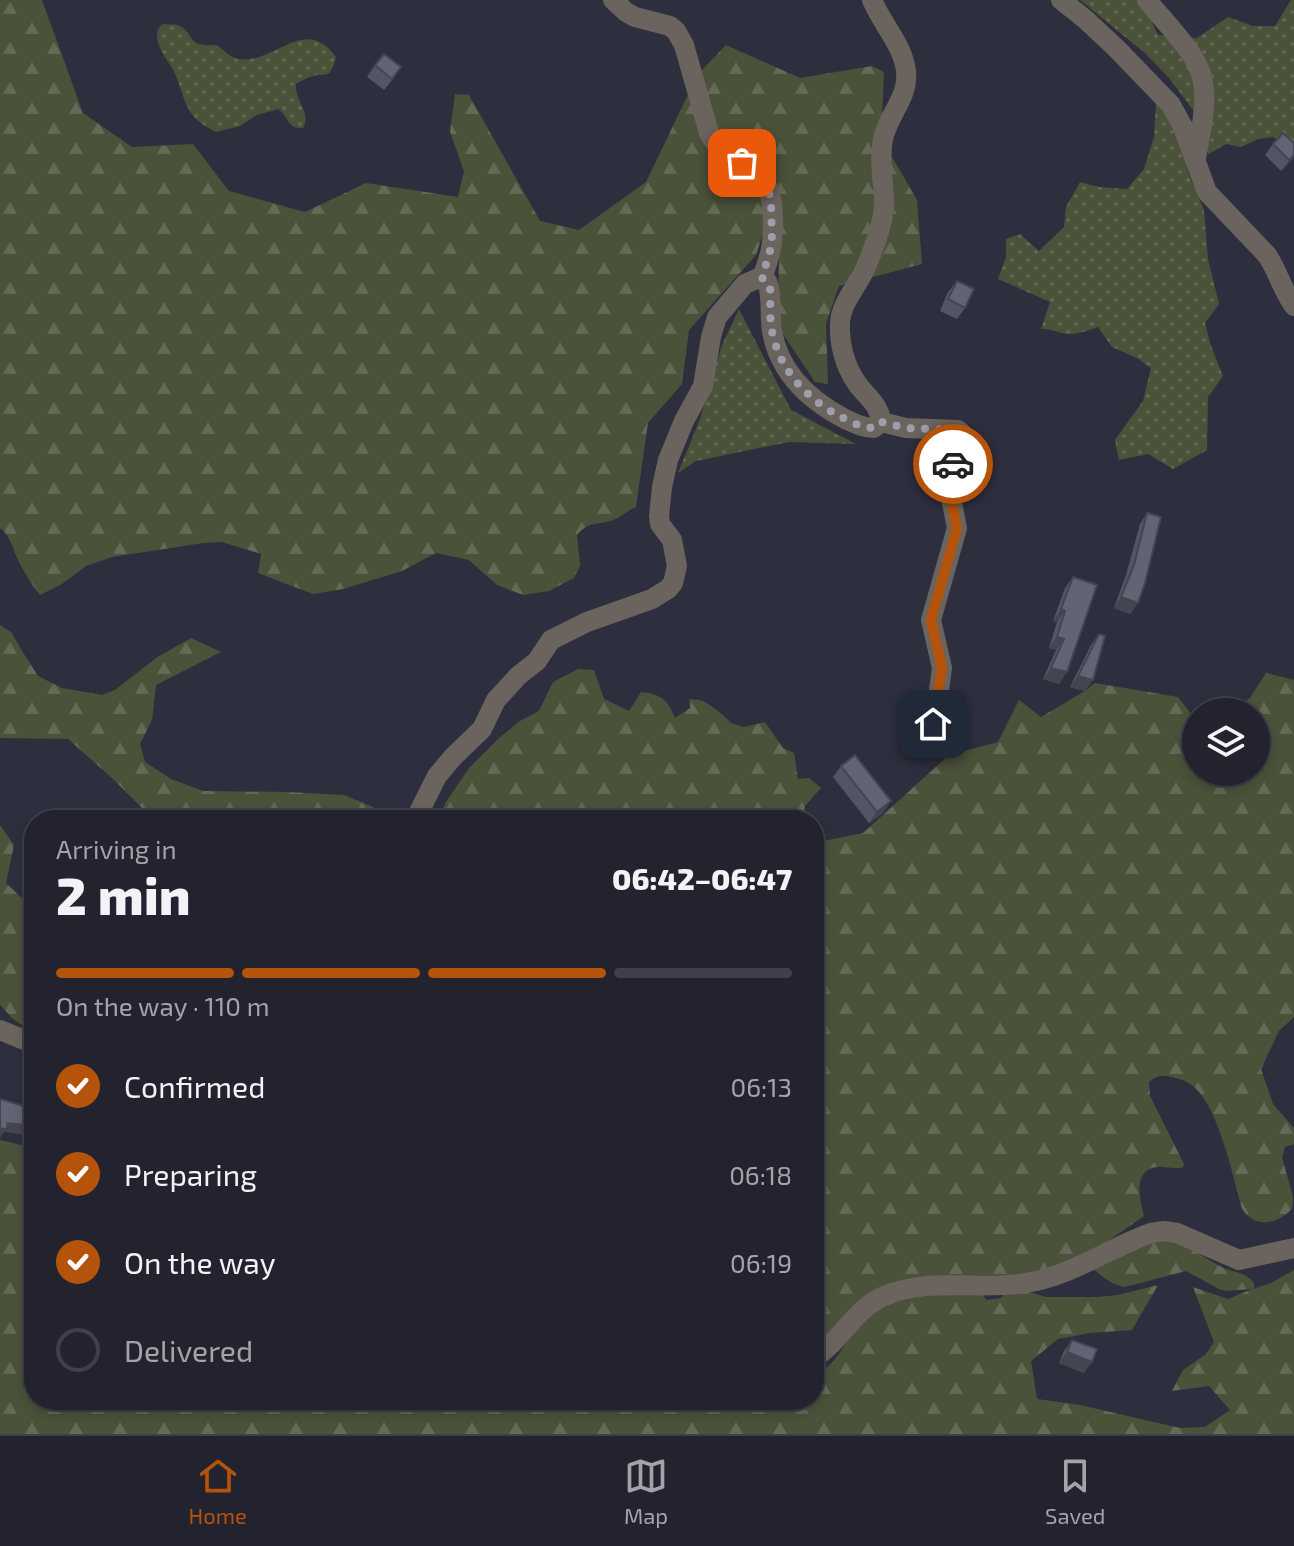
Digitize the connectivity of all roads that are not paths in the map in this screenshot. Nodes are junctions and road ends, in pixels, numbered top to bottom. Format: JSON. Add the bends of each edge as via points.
{"nodes":[{"id":1,"x":613,"y":0,"type":"edge"},
{"id":2,"x":872,"y":0,"type":"edge"},
{"id":3,"x":1061,"y":0,"type":"edge"},
{"id":4,"x":1147,"y":0,"type":"edge"},
{"id":5,"x":1196,"y":163,"type":"junction"},
{"id":6,"x":762,"y":278,"type":"junction"},
{"id":7,"x":1294,"y":306,"type":"edge"},
{"id":8,"x":881,"y":422,"type":"junction"},
{"id":9,"x":929,"y":744,"type":"dead end"},
{"id":10,"x":420,"y":810,"type":"edge"},
{"id":11,"x":0,"y":1030,"type":"edge"},
{"id":12,"x":24,"y":1040,"type":"edge"},
{"id":13,"x":1294,"y":1248,"type":"edge"},
{"id":14,"x":824,"y":1350,"type":"edge"}],
"edges":[{"from":1,"to":6,"type":"street","via":[[635,17],[676,31],[715,144],[765,181],[772,244]]},
{"from":2,"to":8,"type":"street","via":[[902,54],[906,83],[883,138],[881,225],[840,323],[848,369],[877,407]]},
{"from":3,"to":5,"type":"street","via":[[1171,105]]},
{"from":4,"to":5,"type":"street","via":[[1200,71],[1204,97]]},
{"from":5,"to":7,"type":"street","via":[[1207,192],[1267,255]]},
{"from":6,"to":8,"type":"street","via":[[770,287],[774,340],[799,386],[851,422],[872,429]]},
{"from":6,"to":10,"type":"street","via":[[745,284],[717,317],[703,386],[668,460],[659,516],[672,540],[677,566],[673,583],[652,599],[551,640],[496,700],[482,729],[437,776]]},
{"from":8,"to":9,"type":"street","via":[[958,430],[969,440],[946,473],[957,528],[931,620],[942,668]]},
{"from":11,"to":12,"type":"street"},
{"from":13,"to":14,"type":"street","via":[[1239,1260],[1177,1233],[1151,1233],[1042,1280],[938,1285],[890,1294],[863,1310]]}]}
